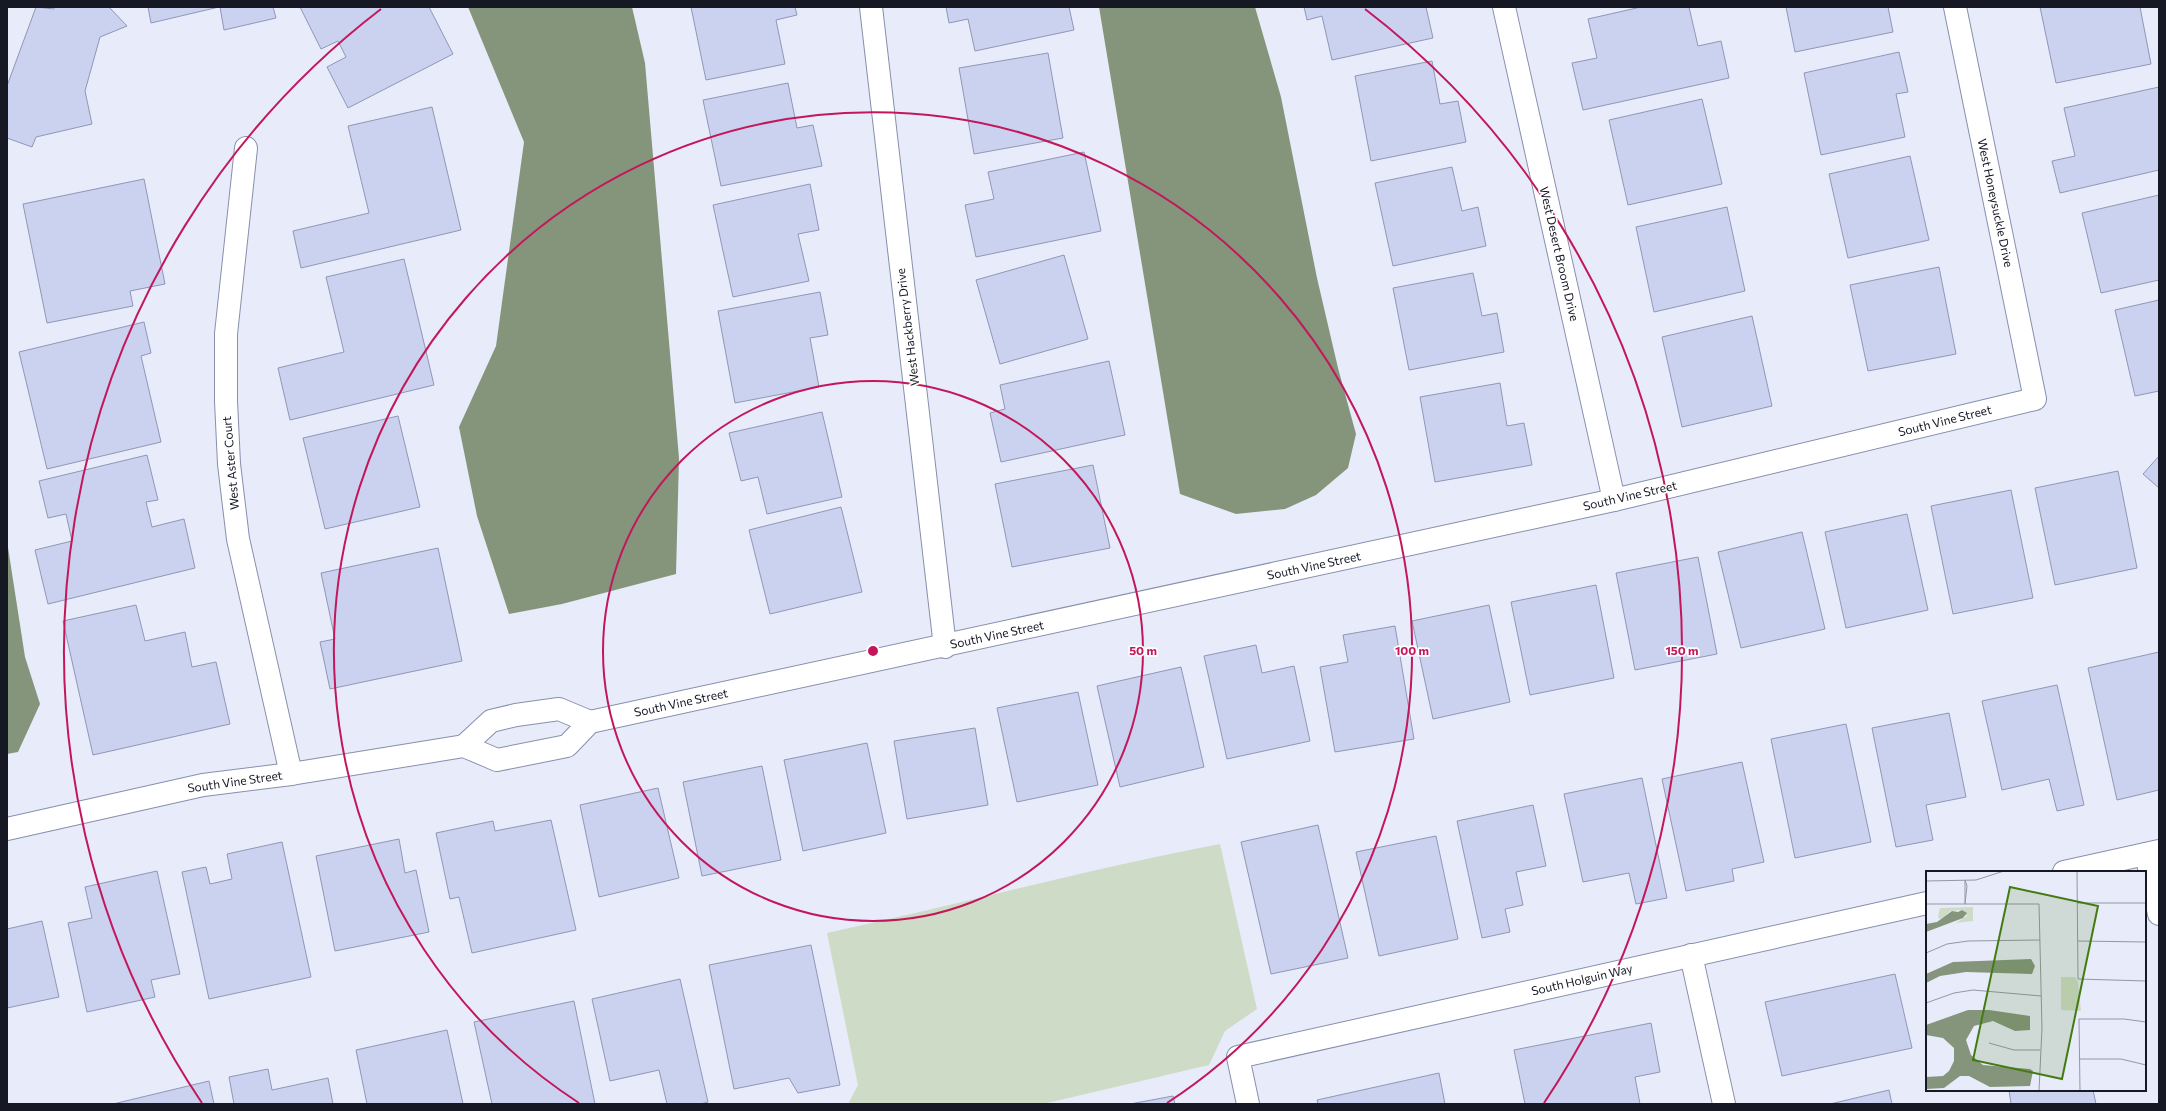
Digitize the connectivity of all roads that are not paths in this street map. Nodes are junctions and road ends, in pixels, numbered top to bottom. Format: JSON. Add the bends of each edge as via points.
{"nodes":[{"id":1,"x":871,"y":7,"type":"edge"},
{"id":2,"x":1504,"y":7,"type":"edge"},
{"id":3,"x":1955,"y":7,"type":"edge"},
{"id":4,"x":246,"y":148,"type":"dead end"},
{"id":5,"x":2035,"y":399,"type":"joint"},
{"id":6,"x":1614,"y":500,"type":"junction"},
{"id":7,"x":945,"y":647,"type":"junction"},
{"id":8,"x":590,"y":722,"type":"junction"},
{"id":9,"x":464,"y":746,"type":"junction"},
{"id":10,"x":291,"y":774,"type":"junction"},
{"id":11,"x":7,"y":829,"type":"edge"},
{"id":12,"x":2152,"y":853,"type":"edge"},
{"id":13,"x":2069,"y":871,"type":"edge"},
{"id":14,"x":1926,"y":903,"type":"edge"},
{"id":15,"x":2159,"y":914,"type":"edge"},
{"id":16,"x":1691,"y":956,"type":"junction"},
{"id":17,"x":1248,"y":1104,"type":"edge"},
{"id":18,"x":1724,"y":1104,"type":"edge"}],
"edges":[{"from":1,"to":7,"type":"street","name":"West Hackberry Drive"},
{"from":2,"to":6,"type":"street","name":"West Desert Broom Drive"},
{"from":3,"to":5,"type":"street","name":"West Honeysuckle Drive"},
{"from":4,"to":10,"type":"street","name":"West Aster Court","via":[[226,334],[228,464],[238,539]]},
{"from":5,"to":6,"type":"street","name":"South Vine Street"},
{"from":6,"to":7,"type":"street","name":"South Vine Street"},
{"from":7,"to":8,"type":"street","name":"South Vine Street"},
{"from":8,"to":9,"type":"street","via":[[559,709],[516,715],[491,720]]},
{"from":8,"to":9,"type":"street","via":[[567,746],[511,758],[497,760]]},
{"from":9,"to":10,"type":"street","name":"South Vine Street"},
{"from":10,"to":11,"type":"street","name":"South Vine Street","via":[[203,785]]},
{"from":12,"to":13,"type":"street"},
{"from":12,"to":15,"type":"street"},
{"from":14,"to":16,"type":"street","name":"South Holguin Way"},
{"from":16,"to":17,"type":"street","name":"South Holguin Way","via":[[1238,1057]]},
{"from":16,"to":18,"type":"street"}]}
